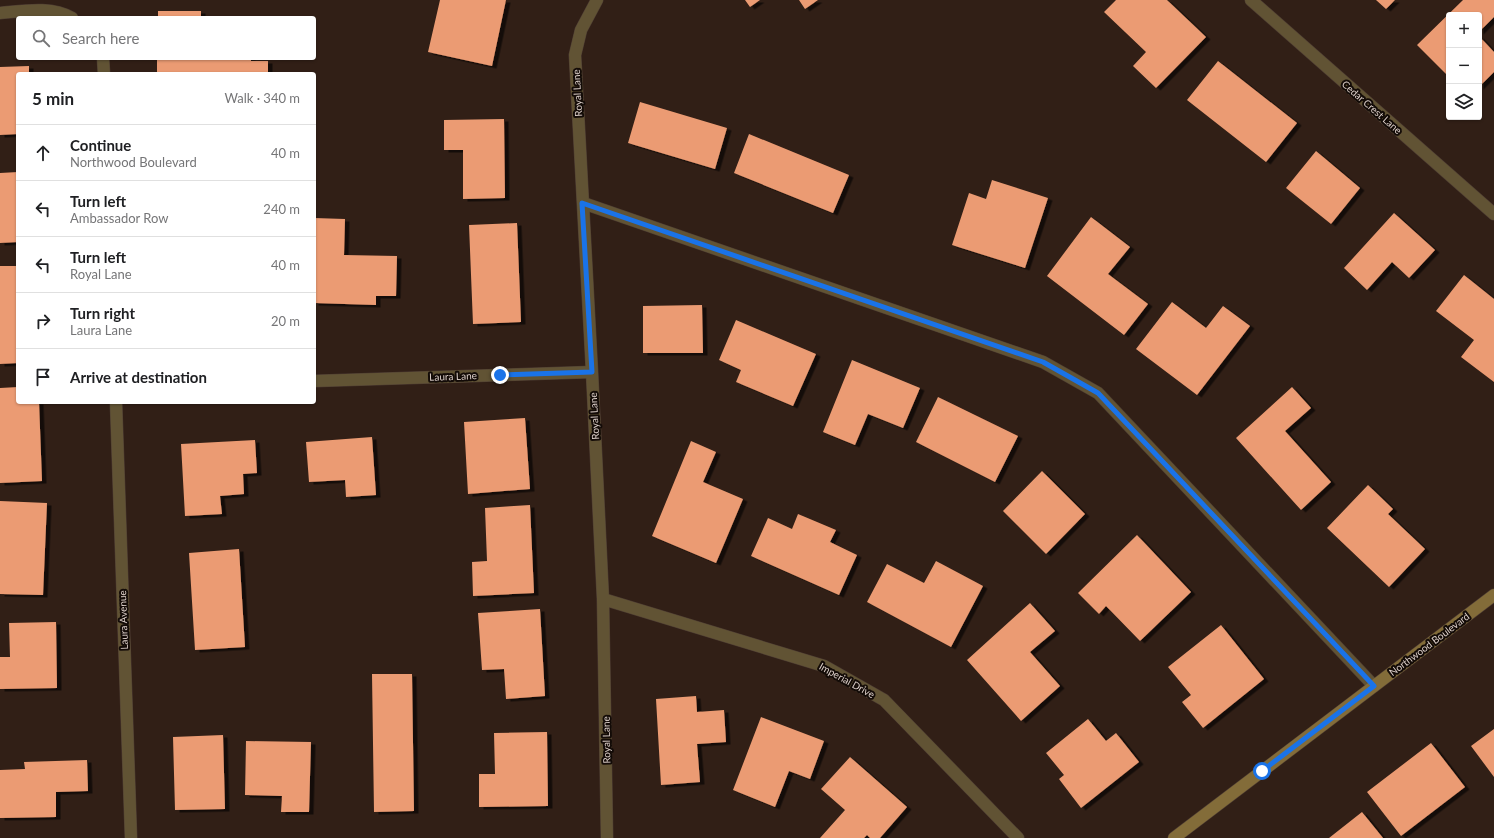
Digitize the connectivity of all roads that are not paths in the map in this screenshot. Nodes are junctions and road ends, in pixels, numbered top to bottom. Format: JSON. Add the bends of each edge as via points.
{"nodes":[{"id":1,"x":597,"y":0,"type":"edge"},
{"id":2,"x":1251,"y":0,"type":"edge"},
{"id":3,"x":0,"y":13,"type":"edge"},
{"id":4,"x":69,"y":16,"type":"edge"},
{"id":5,"x":103,"y":60,"type":"edge"},
{"id":6,"x":104,"y":72,"type":"edge"},
{"id":7,"x":582,"y":203,"type":"junction"},
{"id":8,"x":1494,"y":214,"type":"edge"},
{"id":9,"x":592,"y":372,"type":"junction"},
{"id":10,"x":316,"y":381,"type":"edge"},
{"id":11,"x":116,"y":404,"type":"edge"},
{"id":12,"x":1494,"y":595,"type":"edge"},
{"id":13,"x":603,"y":599,"type":"junction"},
{"id":14,"x":1374,"y":686,"type":"junction"},
{"id":15,"x":131,"y":838,"type":"edge"},
{"id":16,"x":607,"y":838,"type":"edge"},
{"id":17,"x":1018,"y":838,"type":"edge"},
{"id":18,"x":1174,"y":838,"type":"edge"}],
"edges":[{"from":1,"to":7,"type":"street","name":"Royal Lane","via":[[581,30],[574,55]]},
{"from":2,"to":8,"type":"street","name":"Cedar Crest Lane"},
{"from":3,"to":4,"type":"street","via":[[38,10],[64,13]]},
{"from":5,"to":6,"type":"street"},
{"from":7,"to":9,"type":"street","name":"Royal Lane"},
{"from":7,"to":14,"type":"street","via":[[1043,362],[1098,393]]},
{"from":9,"to":10,"type":"street","name":"Laura Lane"},
{"from":9,"to":13,"type":"street","name":"Royal Lane"},
{"from":11,"to":15,"type":"street","name":"Laura Avenue"},
{"from":12,"to":14,"type":"street","name":"Northwood Boulevard"},
{"from":13,"to":16,"type":"street","name":"Royal Lane"},
{"from":13,"to":17,"type":"street","name":"Imperial Drive","via":[[824,666],[884,700]]},
{"from":14,"to":18,"type":"street","name":"Northwood Boulevard"}]}
